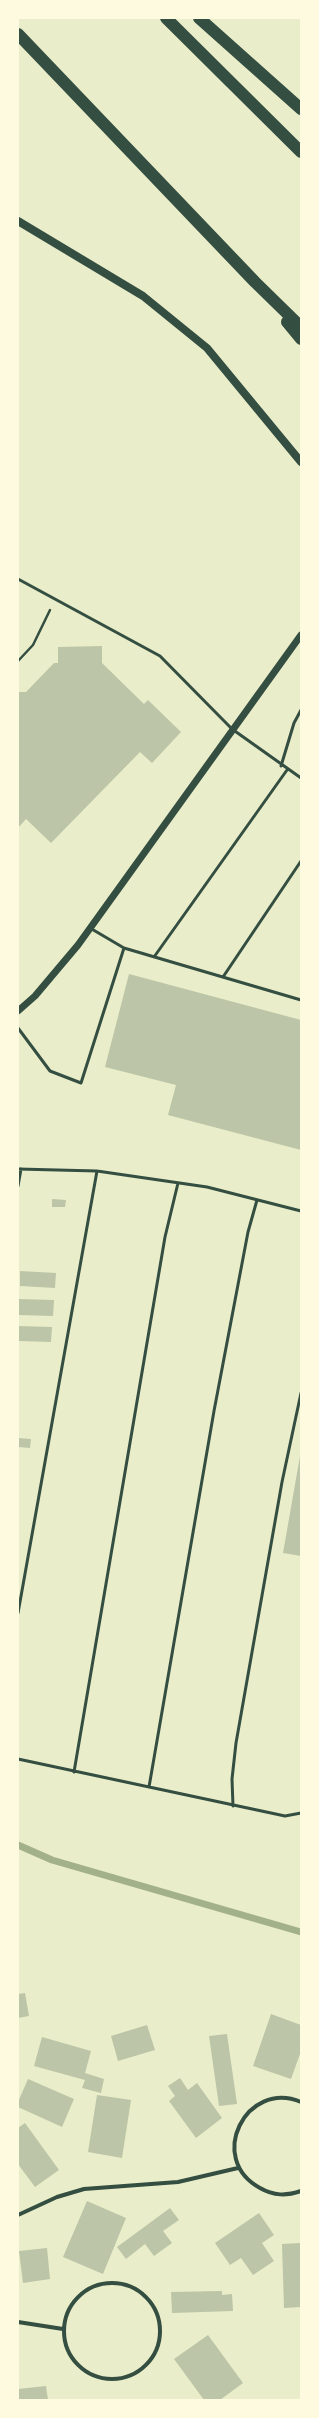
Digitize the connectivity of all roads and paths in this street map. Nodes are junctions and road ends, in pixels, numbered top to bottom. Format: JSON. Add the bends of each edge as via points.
{"nodes":[{"id":1,"x":166,"y":18,"type":"edge"},
{"id":2,"x":199,"y":18,"type":"edge"},
{"id":3,"x":18,"y":34,"type":"edge"},
{"id":4,"x":301,"y":109,"type":"edge"},
{"id":5,"x":301,"y":152,"type":"edge"},
{"id":6,"x":18,"y":222,"type":"edge"},
{"id":7,"x":255,"y":282,"type":"junction"},
{"id":8,"x":301,"y":327,"type":"edge"},
{"id":9,"x":301,"y":339,"type":"edge"},
{"id":10,"x":301,"y":462,"type":"edge"},
{"id":11,"x":18,"y":579,"type":"edge"},
{"id":12,"x":55,"y":598,"type":"junction"},
{"id":13,"x":301,"y":635,"type":"edge"},
{"id":14,"x":18,"y":661,"type":"edge"},
{"id":15,"x":301,"y":710,"type":"edge"},
{"id":16,"x":232,"y":729,"type":"junction"},
{"id":17,"x":281,"y":766,"type":"junction"},
{"id":18,"x":287,"y":770,"type":"junction"},
{"id":19,"x":301,"y":778,"type":"edge"},
{"id":20,"x":301,"y":861,"type":"edge"},
{"id":21,"x":90,"y":928,"type":"junction"},
{"id":22,"x":124,"y":948,"type":"junction"},
{"id":23,"x":154,"y":957,"type":"junction"},
{"id":24,"x":223,"y":977,"type":"junction"},
{"id":25,"x":301,"y":1000,"type":"edge"},
{"id":26,"x":18,"y":1011,"type":"edge"},
{"id":27,"x":18,"y":1028,"type":"edge"},
{"id":28,"x":20,"y":1169,"type":"edge"},
{"id":29,"x":97,"y":1171,"type":"junction"},
{"id":30,"x":178,"y":1183,"type":"junction"},
{"id":31,"x":18,"y":1186,"type":"edge"},
{"id":32,"x":256,"y":1200,"type":"junction"},
{"id":33,"x":301,"y":1211,"type":"edge"},
{"id":34,"x":301,"y":1394,"type":"edge"},
{"id":35,"x":296,"y":1421,"type":"junction"},
{"id":36,"x":301,"y":1422,"type":"edge"},
{"id":37,"x":18,"y":1613,"type":"edge"},
{"id":38,"x":18,"y":1759,"type":"edge"},
{"id":39,"x":74,"y":1772,"type":"junction"},
{"id":40,"x":149,"y":1787,"type":"junction"},
{"id":41,"x":233,"y":1806,"type":"junction"},
{"id":42,"x":301,"y":1813,"type":"edge"},
{"id":43,"x":301,"y":2102,"type":"edge"},
{"id":44,"x":238,"y":2168,"type":"junction"},
{"id":45,"x":301,"y":2191,"type":"edge"},
{"id":46,"x":18,"y":2215,"type":"edge"},
{"id":47,"x":18,"y":2322,"type":"edge"},
{"id":48,"x":63,"y":2329,"type":"junction"}],
"edges":[{"from":1,"to":5,"type":"highway"},
{"from":2,"to":4,"type":"highway"},
{"from":3,"to":7,"type":"highway"},
{"from":6,"to":10,"type":"main road","via":[[143,296],[207,348]]},
{"from":7,"to":8,"type":"highway"},
{"from":7,"to":9,"type":"highway"},
{"from":11,"to":12,"type":"lane"},
{"from":12,"to":14,"type":"path","via":[[33,645]]},
{"from":12,"to":16,"type":"lane","via":[[160,656]]},
{"from":13,"to":16,"type":"street"},
{"from":15,"to":17,"type":"lane","via":[[294,723]]},
{"from":16,"to":17,"type":"lane"},
{"from":16,"to":21,"type":"street"},
{"from":17,"to":18,"type":"lane"},
{"from":18,"to":19,"type":"lane"},
{"from":18,"to":23,"type":"lane"},
{"from":20,"to":24,"type":"lane"},
{"from":21,"to":22,"type":"lane"},
{"from":21,"to":26,"type":"street","via":[[35,996]]},
{"from":22,"to":23,"type":"lane"},
{"from":22,"to":27,"type":"lane","via":[[81,1083],[50,1071]]},
{"from":23,"to":24,"type":"lane"},
{"from":24,"to":25,"type":"lane"},
{"from":28,"to":29,"type":"lane"},
{"from":28,"to":31,"type":"lane"},
{"from":29,"to":30,"type":"lane"},
{"from":29,"to":37,"type":"lane"},
{"from":30,"to":32,"type":"lane","via":[[207,1187]]},
{"from":30,"to":39,"type":"lane","via":[[165,1237]]},
{"from":32,"to":33,"type":"lane"},
{"from":32,"to":40,"type":"lane","via":[[214,1411]]},
{"from":34,"to":35,"type":"lane"},
{"from":35,"to":36,"type":"lane"},
{"from":35,"to":41,"type":"lane","via":[[282,1482],[236,1743],[232,1780]]},
{"from":38,"to":39,"type":"lane"},
{"from":39,"to":40,"type":"lane"},
{"from":40,"to":41,"type":"lane"},
{"from":41,"to":42,"type":"lane","via":[[285,1816]]},
{"from":43,"to":44,"type":"street","via":[[279,2098],[259,2103],[246,2114],[236,2131],[234,2152]]},
{"from":44,"to":45,"type":"street","via":[[249,2182],[272,2194],[289,2195]]},
{"from":44,"to":46,"type":"street","via":[[178,2182],[84,2189],[57,2197]]},
{"from":47,"to":48,"type":"street"},
{"from":48,"to":48,"type":"street","via":[[70,2355],[79,2367],[101,2378],[118,2379],[134,2374],[147,2364],[154,2354],[160,2336],[159,2320],[153,2305],[140,2291],[122,2283],[108,2282],[89,2288],[75,2299],[67,2311]]}]}
